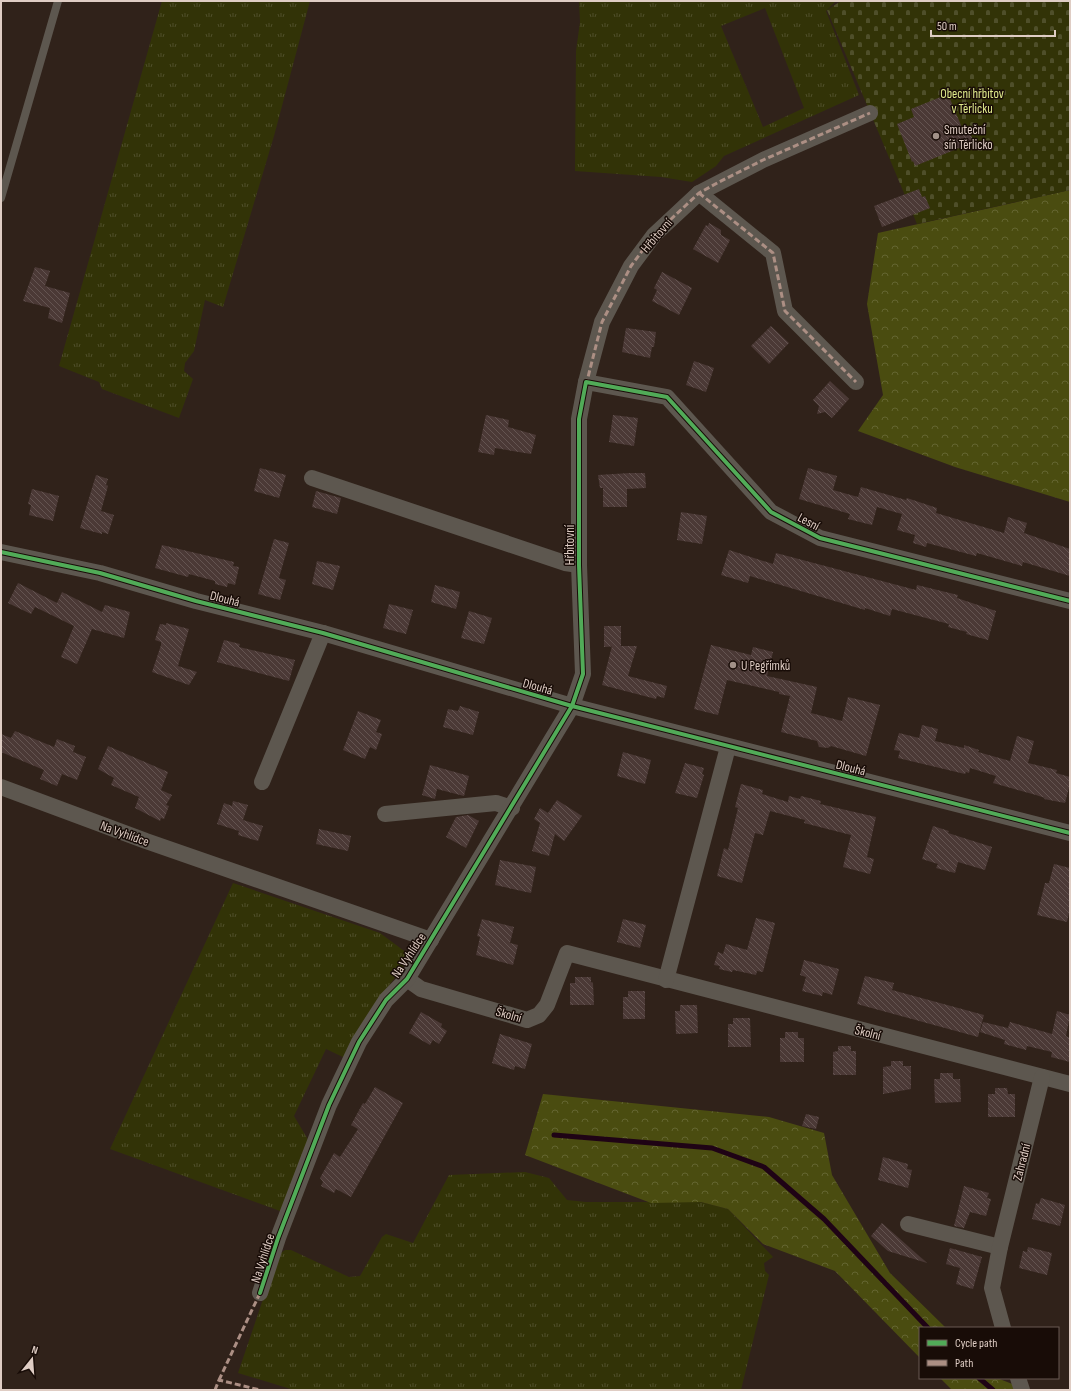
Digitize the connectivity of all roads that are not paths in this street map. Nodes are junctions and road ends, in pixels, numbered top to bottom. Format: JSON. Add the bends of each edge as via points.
{"nodes":[{"id":1,"x":58,"y":1,"type":"edge"},
{"id":2,"x":870,"y":113,"type":"dead end"},
{"id":3,"x":699,"y":193,"type":"junction"},
{"id":4,"x":1,"y":198,"type":"edge"},
{"id":5,"x":586,"y":382,"type":"junction"},
{"id":6,"x":856,"y":382,"type":"dead end"},
{"id":7,"x":312,"y":478,"type":"dead end"},
{"id":8,"x":1,"y":552,"type":"edge"},
{"id":9,"x":579,"y":565,"type":"junction"},
{"id":10,"x":1070,"y":601,"type":"edge"},
{"id":11,"x":323,"y":633,"type":"junction"},
{"id":12,"x":572,"y":706,"type":"junction"},
{"id":13,"x":728,"y":746,"type":"junction"},
{"id":14,"x":262,"y":782,"type":"dead end"},
{"id":15,"x":1,"y":787,"type":"edge"},
{"id":16,"x":512,"y":808,"type":"junction"},
{"id":17,"x":385,"y":814,"type":"dead end"},
{"id":18,"x":1070,"y":833,"type":"edge"},
{"id":19,"x":431,"y":940,"type":"junction"},
{"id":20,"x":408,"y":979,"type":"junction"},
{"id":21,"x":666,"y":980,"type":"junction"},
{"id":22,"x":1042,"y":1077,"type":"junction"},
{"id":23,"x":1070,"y":1084,"type":"edge"},
{"id":24,"x":908,"y":1224,"type":"dead end"},
{"id":25,"x":1000,"y":1247,"type":"junction"},
{"id":26,"x":260,"y":1293,"type":"dead end"},
{"id":27,"x":1003,"y":1327,"type":"edge"},
{"id":28,"x":1018,"y":1379,"type":"edge"},
{"id":29,"x":1022,"y":1390,"type":"edge"}],
"edges":[{"from":1,"to":4,"type":"lane"},
{"from":2,"to":3,"type":"street","name":"Hřbitovní","via":[[763,160]]},
{"from":3,"to":5,"type":"street","name":"Hřbitovní","via":[[654,235],[631,266],[602,322]]},
{"from":3,"to":6,"type":"street","via":[[773,253],[785,311]]},
{"from":5,"to":9,"type":"street","name":"Hřbitovní","via":[[580,419]]},
{"from":5,"to":10,"type":"street","name":"Lesní","via":[[667,397],[771,512],[820,538],[1049,598]]},
{"from":7,"to":9,"type":"street","name":"Hřbitovní","via":[[565,563]]},
{"from":8,"to":11,"type":"street","name":"Dlouhá","via":[[100,573],[196,601]]},
{"from":9,"to":12,"type":"street","name":"Hřbitovní","via":[[583,674]]},
{"from":11,"to":12,"type":"street","name":"Dlouhá"},
{"from":11,"to":14,"type":"street"},
{"from":12,"to":13,"type":"street","name":"Dlouhá"},
{"from":12,"to":16,"type":"street","name":"Na Vyhlídce"},
{"from":13,"to":18,"type":"street","name":"Dlouhá"},
{"from":13,"to":21,"type":"street"},
{"from":15,"to":19,"type":"street","name":"Na Vyhlídce","via":[[146,841]]},
{"from":16,"to":17,"type":"street","via":[[496,804]]},
{"from":16,"to":19,"type":"street","name":"Na Vyhlídce"},
{"from":19,"to":20,"type":"street","name":"Na Vyhlídce"},
{"from":20,"to":21,"type":"street","name":"Školní","via":[[421,989],[527,1020],[539,1015],[547,1005],[567,953]]},
{"from":20,"to":26,"type":"street","name":"Na Vyhlídce","via":[[386,1000],[359,1042],[327,1112],[278,1238]]},
{"from":21,"to":22,"type":"street","name":"Školní"},
{"from":22,"to":23,"type":"street","name":"Školní"},
{"from":22,"to":25,"type":"street","name":"Zahradní"},
{"from":24,"to":25,"type":"street"},
{"from":25,"to":27,"type":"street","name":"Zahradní","via":[[992,1288]]},
{"from":28,"to":29,"type":"street"}]}
